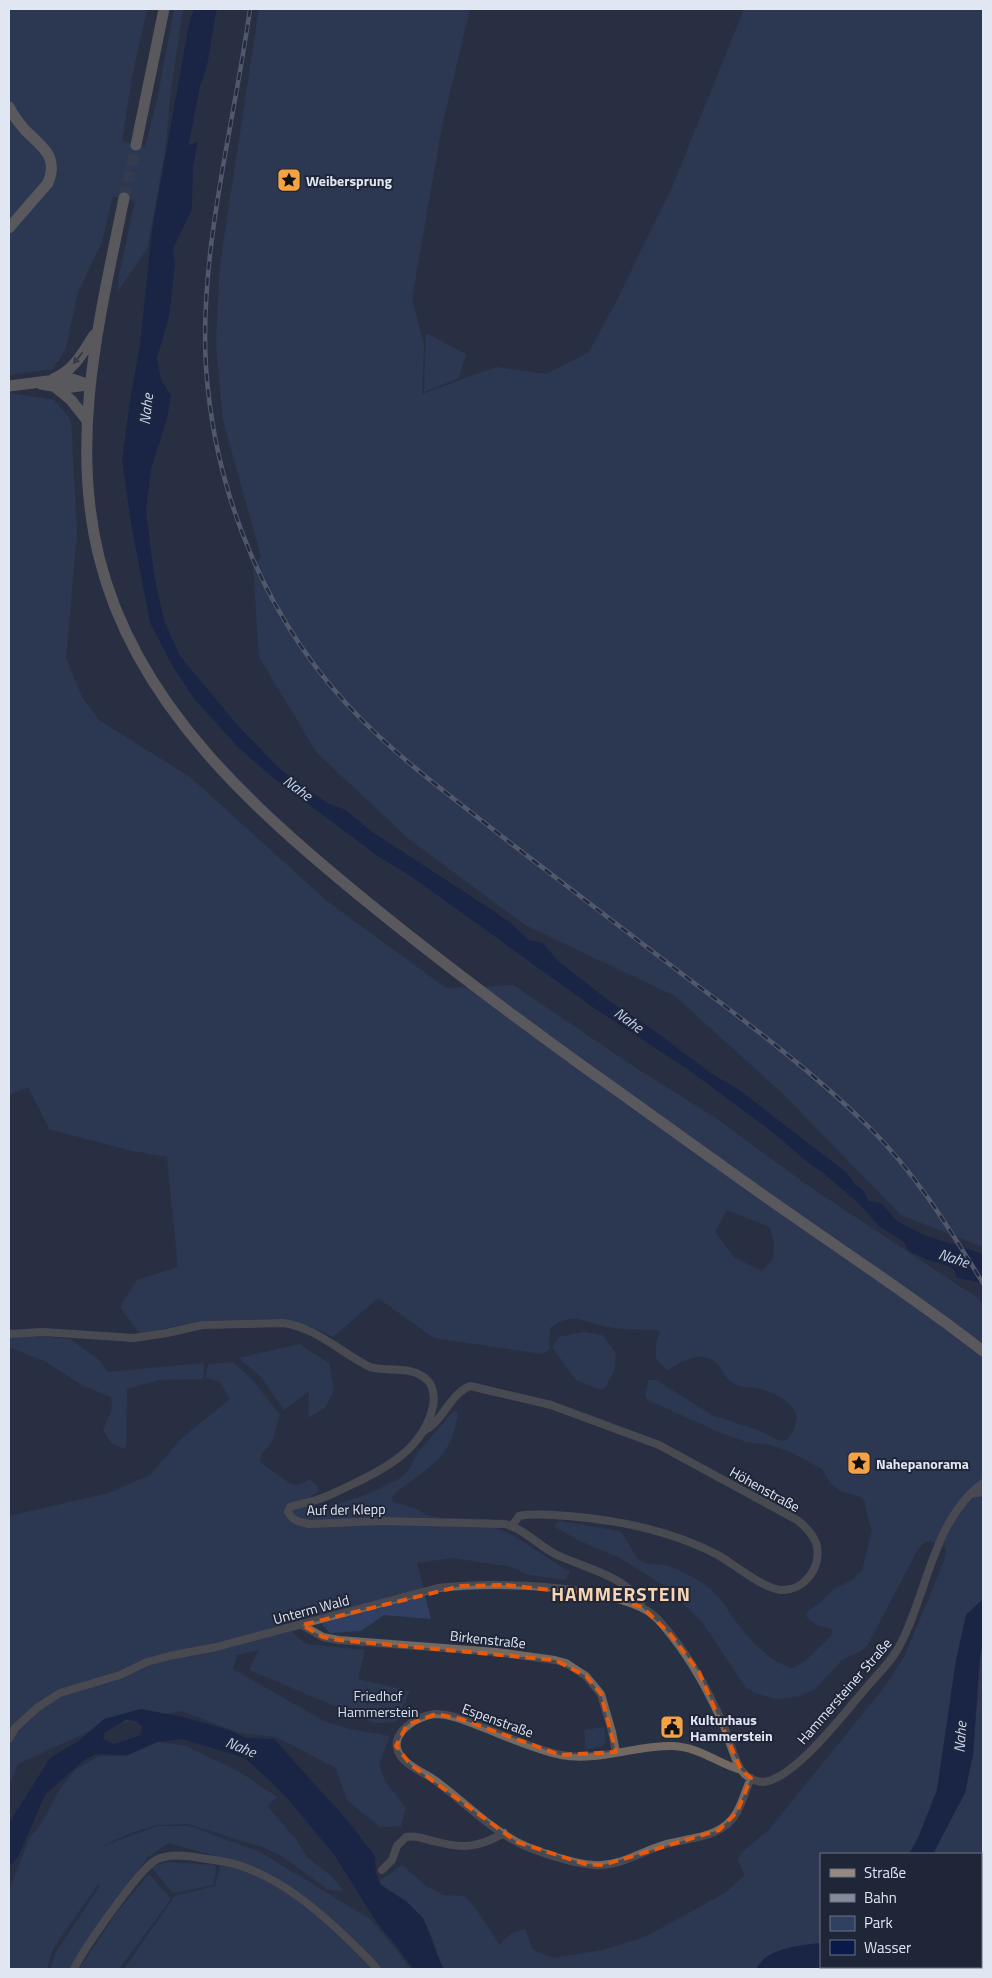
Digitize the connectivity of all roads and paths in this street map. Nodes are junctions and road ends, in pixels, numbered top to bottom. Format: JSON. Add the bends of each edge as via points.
{"nodes":[{"id":1,"x":164,"y":9,"type":"edge"},
{"id":2,"x":9,"y":107,"type":"edge"},
{"id":3,"x":136,"y":146,"type":"tunnel mouth"},
{"id":4,"x":124,"y":198,"type":"tunnel mouth"},
{"id":5,"x":9,"y":228,"type":"edge"},
{"id":6,"x":98,"y":330,"type":"junction"},
{"id":7,"x":53,"y":383,"type":"junction"},
{"id":8,"x":89,"y":385,"type":"junction"},
{"id":9,"x":9,"y":386,"type":"edge"},
{"id":10,"x":86,"y":419,"type":"junction"},
{"id":11,"x":9,"y":1334,"type":"edge"},
{"id":12,"x":983,"y":1351,"type":"edge"},
{"id":13,"x":470,"y":1386,"type":"joint"},
{"id":14,"x":424,"y":1431,"type":"junction"},
{"id":15,"x":983,"y":1483,"type":"edge"},
{"id":16,"x":983,"y":1492,"type":"edge"},
{"id":17,"x":970,"y":1494,"type":"junction"},
{"id":18,"x":512,"y":1526,"type":"junction"},
{"id":19,"x":642,"y":1607,"type":"junction"},
{"id":20,"x":302,"y":1625,"type":"junction"},
{"id":21,"x":9,"y":1739,"type":"edge"},
{"id":22,"x":616,"y":1752,"type":"junction"},
{"id":23,"x":741,"y":1770,"type":"junction"},
{"id":24,"x":751,"y":1778,"type":"junction"},
{"id":25,"x":504,"y":1833,"type":"junction"},
{"id":26,"x":382,"y":1870,"type":"dead end"},
{"id":27,"x":74,"y":1969,"type":"edge"},
{"id":28,"x":377,"y":1969,"type":"edge"}],
"edges":[{"from":1,"to":3,"type":"main road"},
{"from":2,"to":5,"type":"main road","via":[[23,128],[45,149],[52,164],[48,183]]},
{"from":4,"to":6,"type":"main road"},
{"from":6,"to":7,"type":"main road","one_way":true,"via":[[76,362]]},
{"from":6,"to":8,"type":"main road"},
{"from":7,"to":8,"type":"main road"},
{"from":7,"to":9,"type":"main road"},
{"from":7,"to":10,"type":"main road"},
{"from":8,"to":10,"type":"main road"},
{"from":10,"to":12,"type":"main road","via":[[88,504],[112,602],[130,644],[158,690],[212,760],[270,818],[408,935],[513,1015]]},
{"from":11,"to":14,"type":"street","name":"Auf der Klepp","via":[[36,1332],[134,1338],[213,1324],[291,1324],[312,1332],[370,1367],[421,1375],[430,1384],[434,1401]]},
{"from":13,"to":14,"type":"street","name":"Auf der Klepp","via":[[459,1393],[433,1426]]},
{"from":13,"to":18,"type":"street","name":"Höhenstraße","via":[[551,1405],[679,1455],[804,1526],[816,1543],[817,1561],[804,1583],[780,1590],[701,1547],[648,1529],[582,1518],[528,1514],[518,1516]]},
{"from":14,"to":18,"type":"street","name":"Auf der Klepp","via":[[415,1444],[391,1464],[327,1496],[290,1507],[289,1516],[309,1524],[400,1521],[498,1522]]},
{"from":15,"to":17,"type":"street","name":"Hammersteiner Straße"},
{"from":16,"to":17,"type":"street"},
{"from":17,"to":24,"type":"street","name":"Hammersteiner Straße","via":[[950,1522],[904,1638],[892,1657],[814,1749],[771,1779],[764,1782]]},
{"from":18,"to":19,"type":"street","via":[[555,1554],[613,1579],[637,1598]]},
{"from":19,"to":20,"type":"street","name":"Unterm Wald","via":[[570,1590],[506,1585],[461,1586],[438,1588]]},
{"from":19,"to":23,"type":"street","via":[[661,1623],[699,1672]]},
{"from":20,"to":21,"type":"street","name":"Unterm Wald","via":[[147,1662],[120,1675],[60,1693],[38,1707],[15,1728]]},
{"from":20,"to":22,"type":"street","name":"Birkenstraße","via":[[323,1637],[339,1640],[496,1652],[566,1663],[586,1676],[601,1694]]},
{"from":22,"to":23,"type":"street","name":"Espenstraße","via":[[681,1747],[702,1752]]},
{"from":22,"to":25,"type":"street","name":"Espenstraße","via":[[560,1755],[446,1715],[428,1715],[407,1725],[396,1746],[403,1759]]},
{"from":23,"to":24,"type":"street","name":"Espenstraße"},
{"from":24,"to":25,"type":"street","via":[[737,1812],[719,1830],[664,1844],[612,1864],[585,1864],[531,1848]]},
{"from":25,"to":26,"type":"street","via":[[472,1847],[406,1837]]},
{"from":27,"to":28,"type":"street","via":[[111,1912],[146,1869],[155,1860],[175,1855],[238,1865],[268,1878],[326,1918]]}]}
